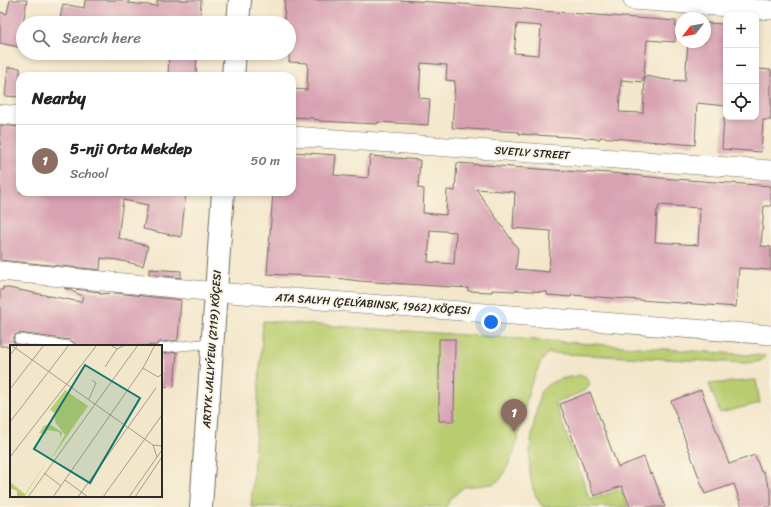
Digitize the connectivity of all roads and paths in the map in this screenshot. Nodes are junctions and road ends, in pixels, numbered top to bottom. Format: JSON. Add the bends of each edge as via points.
{"nodes":[{"id":1,"x":240,"y":0,"type":"edge"},
{"id":2,"x":633,"y":0,"type":"edge"},
{"id":3,"x":771,"y":10,"type":"edge"},
{"id":4,"x":239,"y":16,"type":"edge"},
{"id":5,"x":234,"y":60,"type":"edge"},
{"id":6,"x":233,"y":72,"type":"edge"},
{"id":7,"x":0,"y":114,"type":"edge"},
{"id":8,"x":16,"y":116,"type":"edge"},
{"id":9,"x":296,"y":136,"type":"edge"},
{"id":10,"x":771,"y":170,"type":"edge"},
{"id":11,"x":223,"y":196,"type":"edge"},
{"id":12,"x":0,"y":271,"type":"edge"},
{"id":13,"x":216,"y":292,"type":"junction"},
{"id":14,"x":771,"y":335,"type":"edge"},
{"id":15,"x":19,"y":339,"type":"dead end"},
{"id":16,"x":212,"y":343,"type":"junction"},
{"id":17,"x":62,"y":345,"type":"edge"},
{"id":18,"x":162,"y":348,"type":"edge"},
{"id":19,"x":201,"y":507,"type":"edge"}],
"edges":[{"from":1,"to":4,"type":"street"},
{"from":2,"to":3,"type":"street"},
{"from":5,"to":6,"type":"street"},
{"from":7,"to":8,"type":"street"},
{"from":9,"to":10,"type":"street","name":"SVETLY STREET"},
{"from":11,"to":13,"type":"street","name":"ARTYK JALLYÝEW (2119) KÖÇESI"},
{"from":12,"to":13,"type":"street","name":"ATA SALYH (ÇELÝABINSK, 1962) KÖÇESI"},
{"from":13,"to":14,"type":"street","name":"ATA SALYH (ÇELÝABINSK, 1962) KÖÇESI"},
{"from":13,"to":16,"type":"street","name":"ARTYK JALLYÝEW (2119) KÖÇESI"},
{"from":15,"to":17,"type":"lane"},
{"from":16,"to":18,"type":"lane"},
{"from":16,"to":19,"type":"street","name":"ARTYK JALLYÝEW (2119) KÖÇESI"}]}
